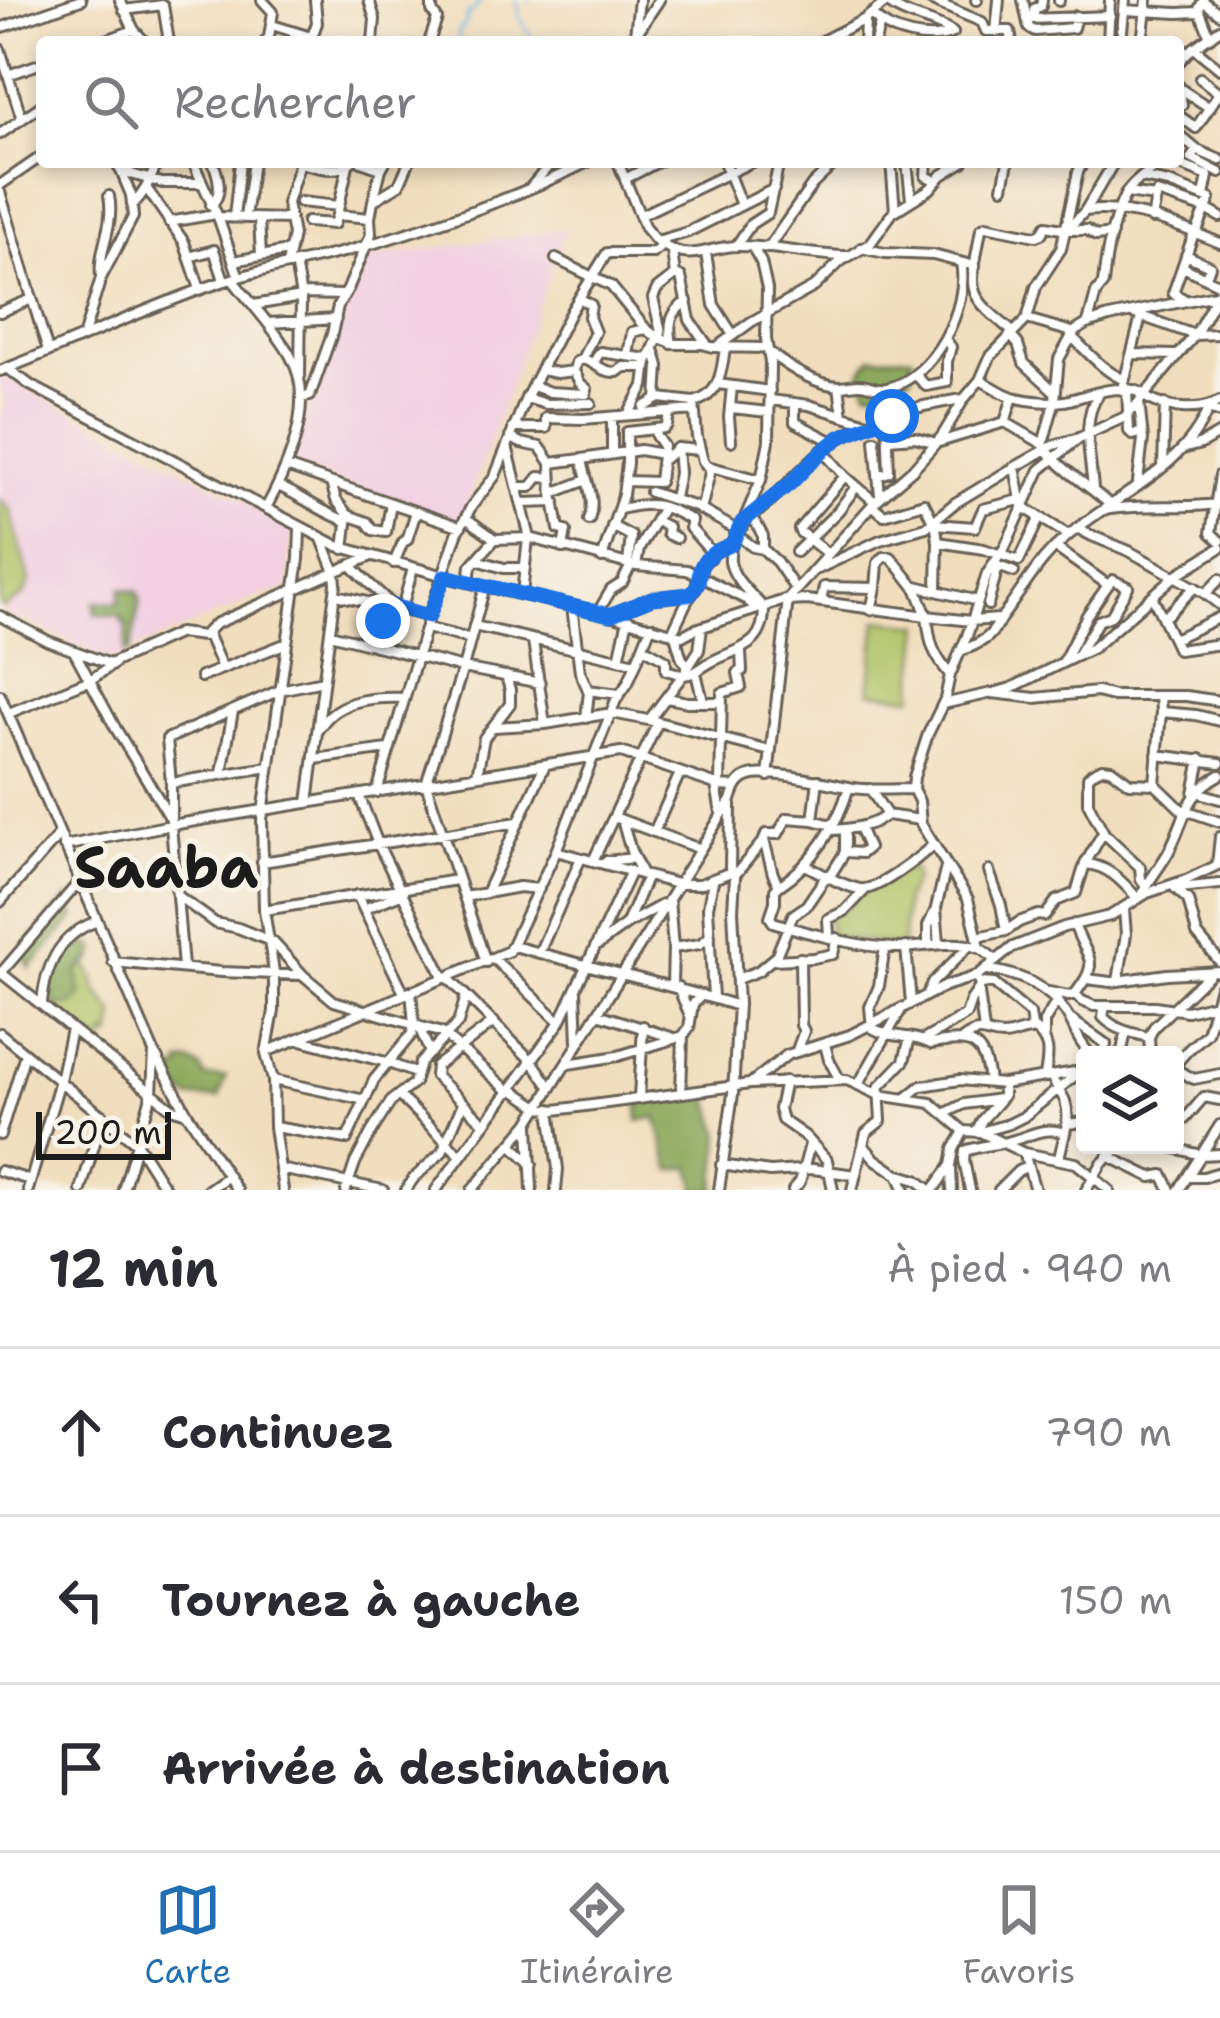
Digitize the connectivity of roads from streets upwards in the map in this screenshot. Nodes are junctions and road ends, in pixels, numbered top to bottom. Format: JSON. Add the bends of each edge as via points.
{"nodes":[{"id":1,"x":262,"y":0,"type":"edge"},
{"id":2,"x":315,"y":0,"type":"edge"},
{"id":3,"x":369,"y":0,"type":"edge"},
{"id":4,"x":432,"y":0,"type":"edge"},
{"id":5,"x":639,"y":0,"type":"edge"},
{"id":6,"x":659,"y":0,"type":"edge"},
{"id":7,"x":930,"y":0,"type":"edge"},
{"id":8,"x":999,"y":0,"type":"edge"},
{"id":9,"x":1023,"y":0,"type":"edge"},
{"id":10,"x":1042,"y":0,"type":"edge"},
{"id":11,"x":1147,"y":0,"type":"edge"},
{"id":12,"x":76,"y":1,"type":"edge"},
{"id":13,"x":888,"y":1,"type":"edge"},
{"id":14,"x":160,"y":2,"type":"edge"},
{"id":15,"x":122,"y":5,"type":"edge"},
{"id":16,"x":1124,"y":6,"type":"edge"},
{"id":17,"x":1110,"y":7,"type":"edge"},
{"id":18,"x":1146,"y":11,"type":"junction"},
{"id":19,"x":1198,"y":12,"type":"junction"},
{"id":20,"x":1220,"y":14,"type":"edge"},
{"id":21,"x":868,"y":16,"type":"junction"},
{"id":22,"x":1031,"y":19,"type":"junction"},
{"id":23,"x":880,"y":23,"type":"junction"},
{"id":24,"x":272,"y":25,"type":"junction"},
{"id":25,"x":0,"y":28,"type":"edge"},
{"id":26,"x":1220,"y":29,"type":"edge"},
{"id":27,"x":134,"y":30,"type":"junction"},
{"id":28,"x":996,"y":32,"type":"junction"},
{"id":29,"x":117,"y":36,"type":"edge"},
{"id":30,"x":140,"y":36,"type":"edge"},
{"id":31,"x":168,"y":36,"type":"edge"},
{"id":32,"x":267,"y":36,"type":"edge"},
{"id":33,"x":312,"y":36,"type":"edge"},
{"id":34,"x":374,"y":36,"type":"edge"},
{"id":35,"x":431,"y":36,"type":"edge"},
{"id":36,"x":633,"y":36,"type":"edge"},
{"id":37,"x":635,"y":36,"type":"edge"},
{"id":38,"x":831,"y":36,"type":"edge"},
{"id":39,"x":865,"y":36,"type":"edge"},
{"id":40,"x":877,"y":36,"type":"edge"},
{"id":41,"x":918,"y":36,"type":"edge"},
{"id":42,"x":949,"y":36,"type":"edge"},
{"id":43,"x":1011,"y":36,"type":"edge"},
{"id":44,"x":1122,"y":36,"type":"edge"},
{"id":45,"x":1143,"y":36,"type":"edge"},
{"id":46,"x":1210,"y":37,"type":"junction"},
{"id":47,"x":1194,"y":48,"type":"junction"},
{"id":48,"x":0,"y":49,"type":"edge"},
{"id":49,"x":1184,"y":57,"type":"edge"},
{"id":50,"x":36,"y":65,"type":"edge"},
{"id":51,"x":1220,"y":69,"type":"edge"},
{"id":52,"x":8,"y":75,"type":"junction"},
{"id":53,"x":1200,"y":78,"type":"dead end"},
{"id":54,"x":1184,"y":90,"type":"edge"},
{"id":55,"x":1220,"y":93,"type":"edge"},
{"id":56,"x":1210,"y":108,"type":"junction"},
{"id":57,"x":36,"y":109,"type":"edge"},
{"id":58,"x":1184,"y":114,"type":"edge"},
{"id":59,"x":22,"y":119,"type":"junction"},
{"id":60,"x":0,"y":134,"type":"edge"},
{"id":61,"x":1184,"y":139,"type":"edge"},
{"id":62,"x":1188,"y":143,"type":"junction"},
{"id":63,"x":1184,"y":147,"type":"edge"},
{"id":64,"x":36,"y":161,"type":"edge"},
{"id":65,"x":1184,"y":166,"type":"edge"},
{"id":66,"x":125,"y":168,"type":"edge"},
{"id":67,"x":126,"y":168,"type":"edge"},
{"id":68,"x":153,"y":168,"type":"edge"},
{"id":69,"x":196,"y":168,"type":"edge"},
{"id":70,"x":215,"y":168,"type":"edge"},
{"id":71,"x":239,"y":168,"type":"edge"},
{"id":72,"x":252,"y":168,"type":"edge"},
{"id":73,"x":298,"y":168,"type":"edge"},
{"id":74,"x":349,"y":168,"type":"edge"},
{"id":75,"x":382,"y":168,"type":"edge"},
{"id":76,"x":406,"y":168,"type":"edge"},
{"id":77,"x":547,"y":168,"type":"edge"},
{"id":78,"x":574,"y":168,"type":"edge"},
{"id":79,"x":620,"y":168,"type":"edge"},
{"id":80,"x":646,"y":168,"type":"edge"},
{"id":81,"x":726,"y":168,"type":"edge"},
{"id":82,"x":739,"y":168,"type":"edge"},
{"id":83,"x":778,"y":168,"type":"edge"},
{"id":84,"x":830,"y":168,"type":"edge"},
{"id":85,"x":891,"y":168,"type":"edge"},
{"id":86,"x":908,"y":168,"type":"edge"},
{"id":87,"x":927,"y":168,"type":"edge"},
{"id":88,"x":940,"y":168,"type":"edge"},
{"id":89,"x":955,"y":168,"type":"edge"},
{"id":90,"x":1007,"y":168,"type":"edge"},
{"id":91,"x":1080,"y":168,"type":"edge"},
{"id":92,"x":1107,"y":168,"type":"edge"},
{"id":93,"x":1155,"y":168,"type":"edge"},
{"id":94,"x":1220,"y":168,"type":"edge"},
{"id":95,"x":728,"y":173,"type":"junction"},
{"id":96,"x":1142,"y":178,"type":"junction"},
{"id":97,"x":625,"y":179,"type":"junction"},
{"id":98,"x":938,"y":180,"type":"junction"},
{"id":99,"x":202,"y":183,"type":"junction"},
{"id":100,"x":147,"y":184,"type":"junction"},
{"id":101,"x":1003,"y":187,"type":"dead end"},
{"id":102,"x":0,"y":189,"type":"edge"},
{"id":103,"x":774,"y":189,"type":"junction"},
{"id":104,"x":527,"y":190,"type":"junction"},
{"id":105,"x":1126,"y":192,"type":"junction"},
{"id":106,"x":109,"y":196,"type":"dead end"},
{"id":107,"x":1156,"y":197,"type":"junction"},
{"id":108,"x":911,"y":199,"type":"junction"},
{"id":109,"x":373,"y":201,"type":"junction"},
{"id":110,"x":1210,"y":203,"type":"edge"},
{"id":111,"x":134,"y":205,"type":"junction"},
{"id":112,"x":742,"y":205,"type":"junction"},
{"id":113,"x":338,"y":211,"type":"junction"},
{"id":114,"x":895,"y":211,"type":"junction"},
{"id":115,"x":1084,"y":211,"type":"junction"},
{"id":116,"x":215,"y":212,"type":"junction"},
{"id":117,"x":1118,"y":212,"type":"junction"},
{"id":118,"x":640,"y":214,"type":"junction"},
{"id":119,"x":234,"y":217,"type":"junction"},
{"id":120,"x":245,"y":217,"type":"junction"},
{"id":121,"x":1220,"y":217,"type":"edge"},
{"id":122,"x":370,"y":218,"type":"junction"},
{"id":123,"x":259,"y":219,"type":"junction"},
{"id":124,"x":1152,"y":219,"type":"junction"},
{"id":125,"x":291,"y":221,"type":"junction"},
{"id":126,"x":169,"y":222,"type":"junction"},
{"id":127,"x":308,"y":222,"type":"junction"},
{"id":128,"x":11,"y":229,"type":"junction"},
{"id":129,"x":1066,"y":230,"type":"junction"},
{"id":130,"x":1194,"y":233,"type":"junction"},
{"id":131,"x":1112,"y":234,"type":"junction"},
{"id":132,"x":0,"y":237,"type":"edge"},
{"id":133,"x":660,"y":243,"type":"junction"},
{"id":134,"x":1220,"y":243,"type":"edge"},
{"id":135,"x":364,"y":246,"type":"junction"},
{"id":136,"x":736,"y":246,"type":"junction"},
{"id":137,"x":753,"y":248,"type":"junction"},
{"id":138,"x":768,"y":248,"type":"junction"},
{"id":139,"x":861,"y":248,"type":"junction"},
{"id":140,"x":288,"y":251,"type":"junction"},
{"id":141,"x":672,"y":251,"type":"junction"},
{"id":142,"x":706,"y":253,"type":"junction"},
{"id":143,"x":1186,"y":255,"type":"junction"},
{"id":144,"x":261,"y":256,"type":"junction"},
{"id":145,"x":848,"y":256,"type":"junction"},
{"id":146,"x":189,"y":257,"type":"junction"},
{"id":147,"x":556,"y":259,"type":"dead end"},
{"id":148,"x":234,"y":261,"type":"junction"},
{"id":149,"x":961,"y":263,"type":"junction"},
{"id":150,"x":291,"y":264,"type":"junction"},
{"id":151,"x":975,"y":266,"type":"junction"},
{"id":152,"x":1183,"y":267,"type":"junction"},
{"id":153,"x":675,"y":275,"type":"junction"},
{"id":154,"x":595,"y":276,"type":"junction"},
{"id":155,"x":1206,"y":277,"type":"junction"},
{"id":156,"x":101,"y":278,"type":"junction"},
{"id":157,"x":232,"y":279,"type":"junction"},
{"id":158,"x":200,"y":290,"type":"junction"},
{"id":159,"x":1219,"y":290,"type":"edge"},
{"id":160,"x":344,"y":295,"type":"junction"},
{"id":161,"x":301,"y":296,"type":"junction"},
{"id":162,"x":579,"y":298,"type":"junction"},
{"id":163,"x":32,"y":299,"type":"junction"},
{"id":164,"x":1185,"y":300,"type":"junction"},
{"id":165,"x":687,"y":301,"type":"junction"},
{"id":166,"x":253,"y":305,"type":"junction"},
{"id":167,"x":768,"y":311,"type":"junction"},
{"id":168,"x":0,"y":312,"type":"edge"},
{"id":169,"x":1130,"y":312,"type":"junction"},
{"id":170,"x":1141,"y":316,"type":"junction"},
{"id":171,"x":302,"y":319,"type":"junction"},
{"id":172,"x":336,"y":319,"type":"junction"},
{"id":173,"x":1027,"y":319,"type":"junction"},
{"id":174,"x":267,"y":323,"type":"junction"},
{"id":175,"x":1087,"y":324,"type":"junction"},
{"id":176,"x":646,"y":328,"type":"junction"},
{"id":177,"x":663,"y":333,"type":"junction"},
{"id":178,"x":1012,"y":333,"type":"junction"},
{"id":179,"x":1072,"y":334,"type":"junction"},
{"id":180,"x":1195,"y":334,"type":"junction"},
{"id":181,"x":1220,"y":334,"type":"edge"},
{"id":182,"x":84,"y":335,"type":"junction"},
{"id":183,"x":733,"y":335,"type":"junction"},
{"id":184,"x":945,"y":339,"type":"junction"},
{"id":185,"x":716,"y":346,"type":"junction"},
{"id":186,"x":768,"y":350,"type":"junction"},
{"id":187,"x":48,"y":351,"type":"junction"},
{"id":188,"x":1133,"y":354,"type":"junction"},
{"id":189,"x":1177,"y":355,"type":"junction"},
{"id":190,"x":628,"y":356,"type":"junction"},
{"id":191,"x":581,"y":359,"type":"junction"},
{"id":192,"x":650,"y":359,"type":"junction"},
{"id":193,"x":594,"y":362,"type":"junction"},
{"id":194,"x":4,"y":369,"type":"edge"},
{"id":195,"x":541,"y":370,"type":"junction"},
{"id":196,"x":574,"y":371,"type":"junction"},
{"id":197,"x":915,"y":374,"type":"junction"},
{"id":198,"x":300,"y":378,"type":"junction"},
{"id":199,"x":980,"y":380,"type":"junction"},
{"id":200,"x":947,"y":382,"type":"junction"},
{"id":201,"x":718,"y":384,"type":"junction"},
{"id":202,"x":533,"y":386,"type":"junction"},
{"id":203,"x":732,"y":386,"type":"junction"},
{"id":204,"x":839,"y":386,"type":"junction"},
{"id":205,"x":1124,"y":386,"type":"junction"},
{"id":206,"x":1100,"y":392,"type":"junction"},
{"id":207,"x":770,"y":395,"type":"junction"},
{"id":208,"x":1054,"y":396,"type":"junction"},
{"id":209,"x":1013,"y":397,"type":"junction"},
{"id":210,"x":1141,"y":397,"type":"junction"},
{"id":211,"x":301,"y":398,"type":"junction"},
{"id":212,"x":526,"y":398,"type":"junction"},
{"id":213,"x":657,"y":399,"type":"junction"},
{"id":214,"x":964,"y":399,"type":"junction"},
{"id":215,"x":669,"y":400,"type":"junction"},
{"id":216,"x":948,"y":401,"type":"junction"},
{"id":217,"x":1220,"y":401,"type":"edge"},
{"id":218,"x":591,"y":403,"type":"dead end"},
{"id":219,"x":795,"y":403,"type":"junction"},
{"id":220,"x":1166,"y":404,"type":"junction"},
{"id":221,"x":643,"y":406,"type":"junction"},
{"id":222,"x":694,"y":406,"type":"junction"},
{"id":223,"x":732,"y":408,"type":"junction"},
{"id":224,"x":1208,"y":409,"type":"junction"},
{"id":225,"x":768,"y":412,"type":"junction"},
{"id":226,"x":673,"y":413,"type":"junction"},
{"id":227,"x":1220,"y":413,"type":"edge"},
{"id":228,"x":628,"y":415,"type":"junction"},
{"id":229,"x":843,"y":416,"type":"junction"},
{"id":230,"x":1127,"y":416,"type":"junction"},
{"id":231,"x":612,"y":417,"type":"junction"},
{"id":232,"x":887,"y":418,"type":"junction"},
{"id":233,"x":1005,"y":422,"type":"junction"},
{"id":234,"x":869,"y":424,"type":"junction"},
{"id":235,"x":655,"y":430,"type":"junction"},
{"id":236,"x":1142,"y":432,"type":"junction"},
{"id":237,"x":1219,"y":435,"type":"edge"},
{"id":238,"x":510,"y":436,"type":"junction"},
{"id":239,"x":1084,"y":436,"type":"junction"},
{"id":240,"x":888,"y":439,"type":"junction"},
{"id":241,"x":875,"y":440,"type":"dead end"},
{"id":242,"x":731,"y":441,"type":"dead end"},
{"id":243,"x":833,"y":442,"type":"junction"},
{"id":244,"x":936,"y":443,"type":"junction"},
{"id":245,"x":677,"y":448,"type":"junction"},
{"id":246,"x":700,"y":450,"type":"junction"},
{"id":247,"x":1047,"y":450,"type":"junction"},
{"id":248,"x":1181,"y":450,"type":"junction"},
{"id":249,"x":824,"y":451,"type":"junction"},
{"id":250,"x":627,"y":452,"type":"junction"},
{"id":251,"x":612,"y":454,"type":"junction"},
{"id":252,"x":662,"y":458,"type":"junction"},
{"id":253,"x":582,"y":459,"type":"junction"},
{"id":254,"x":551,"y":463,"type":"junction"},
{"id":255,"x":286,"y":467,"type":"junction"},
{"id":256,"x":1015,"y":467,"type":"junction"},
{"id":257,"x":1162,"y":467,"type":"junction"},
{"id":258,"x":711,"y":468,"type":"junction"},
{"id":259,"x":880,"y":475,"type":"junction"},
{"id":260,"x":1220,"y":475,"type":"edge"},
{"id":261,"x":844,"y":476,"type":"junction"},
{"id":262,"x":551,"y":478,"type":"junction"},
{"id":263,"x":587,"y":480,"type":"junction"},
{"id":264,"x":761,"y":480,"type":"junction"},
{"id":265,"x":625,"y":481,"type":"junction"},
{"id":266,"x":1138,"y":484,"type":"junction"},
{"id":267,"x":331,"y":485,"type":"junction"},
{"id":268,"x":278,"y":486,"type":"junction"},
{"id":269,"x":519,"y":487,"type":"junction"},
{"id":270,"x":651,"y":487,"type":"junction"},
{"id":271,"x":856,"y":487,"type":"junction"},
{"id":272,"x":1094,"y":489,"type":"junction"},
{"id":273,"x":554,"y":497,"type":"junction"},
{"id":274,"x":674,"y":498,"type":"junction"},
{"id":275,"x":876,"y":502,"type":"junction"},
{"id":276,"x":392,"y":503,"type":"junction"},
{"id":277,"x":522,"y":503,"type":"junction"},
{"id":278,"x":1021,"y":503,"type":"junction"},
{"id":279,"x":648,"y":504,"type":"junction"},
{"id":280,"x":1217,"y":504,"type":"edge"},
{"id":281,"x":1109,"y":505,"type":"junction"},
{"id":282,"x":663,"y":507,"type":"junction"},
{"id":283,"x":266,"y":508,"type":"junction"},
{"id":284,"x":321,"y":509,"type":"junction"},
{"id":285,"x":620,"y":509,"type":"junction"},
{"id":286,"x":701,"y":510,"type":"junction"},
{"id":287,"x":416,"y":512,"type":"junction"},
{"id":288,"x":750,"y":512,"type":"junction"},
{"id":289,"x":1096,"y":512,"type":"junction"},
{"id":290,"x":347,"y":518,"type":"junction"},
{"id":291,"x":1040,"y":518,"type":"junction"},
{"id":292,"x":589,"y":520,"type":"dead end"},
{"id":293,"x":656,"y":521,"type":"junction"},
{"id":294,"x":463,"y":522,"type":"junction"},
{"id":295,"x":934,"y":523,"type":"junction"},
{"id":296,"x":612,"y":526,"type":"junction"},
{"id":297,"x":300,"y":527,"type":"junction"},
{"id":298,"x":1077,"y":528,"type":"junction"},
{"id":299,"x":737,"y":532,"type":"junction"},
{"id":300,"x":1068,"y":536,"type":"junction"},
{"id":301,"x":321,"y":538,"type":"junction"},
{"id":302,"x":529,"y":538,"type":"junction"},
{"id":303,"x":676,"y":538,"type":"dead end"},
{"id":304,"x":495,"y":539,"type":"junction"},
{"id":305,"x":809,"y":539,"type":"junction"},
{"id":306,"x":938,"y":542,"type":"junction"},
{"id":307,"x":1220,"y":545,"type":"edge"},
{"id":308,"x":1055,"y":547,"type":"junction"},
{"id":309,"x":563,"y":548,"type":"junction"},
{"id":310,"x":344,"y":549,"type":"junction"},
{"id":311,"x":763,"y":549,"type":"junction"},
{"id":312,"x":796,"y":552,"type":"dead end"},
{"id":313,"x":713,"y":554,"type":"junction"},
{"id":314,"x":828,"y":554,"type":"junction"},
{"id":315,"x":370,"y":557,"type":"junction"},
{"id":316,"x":602,"y":558,"type":"junction"},
{"id":317,"x":476,"y":560,"type":"junction"},
{"id":318,"x":996,"y":562,"type":"junction"},
{"id":319,"x":394,"y":563,"type":"junction"},
{"id":320,"x":352,"y":565,"type":"junction"},
{"id":321,"x":632,"y":565,"type":"junction"},
{"id":322,"x":413,"y":568,"type":"junction"},
{"id":323,"x":524,"y":568,"type":"junction"},
{"id":324,"x":816,"y":570,"type":"junction"},
{"id":325,"x":335,"y":572,"type":"junction"},
{"id":326,"x":1015,"y":572,"type":"dead end"},
{"id":327,"x":698,"y":574,"type":"junction"},
{"id":328,"x":445,"y":576,"type":"junction"},
{"id":329,"x":1175,"y":576,"type":"junction"},
{"id":330,"x":1220,"y":579,"type":"edge"},
{"id":331,"x":469,"y":583,"type":"junction"},
{"id":332,"x":1108,"y":585,"type":"junction"},
{"id":333,"x":485,"y":586,"type":"junction"},
{"id":334,"x":914,"y":586,"type":"junction"},
{"id":335,"x":1195,"y":587,"type":"junction"},
{"id":336,"x":877,"y":588,"type":"junction"},
{"id":337,"x":796,"y":590,"type":"junction"},
{"id":338,"x":937,"y":590,"type":"junction"},
{"id":339,"x":295,"y":591,"type":"junction"},
{"id":340,"x":1206,"y":593,"type":"junction"},
{"id":341,"x":522,"y":594,"type":"junction"},
{"id":342,"x":691,"y":594,"type":"junction"},
{"id":343,"x":336,"y":595,"type":"junction"},
{"id":344,"x":1152,"y":596,"type":"junction"},
{"id":345,"x":787,"y":600,"type":"junction"},
{"id":346,"x":821,"y":602,"type":"junction"},
{"id":347,"x":983,"y":603,"type":"junction"},
{"id":348,"x":1220,"y":605,"type":"edge"},
{"id":349,"x":572,"y":606,"type":"junction"},
{"id":350,"x":397,"y":607,"type":"junction"},
{"id":351,"x":761,"y":608,"type":"junction"},
{"id":352,"x":871,"y":610,"type":"junction"},
{"id":353,"x":598,"y":612,"type":"junction"},
{"id":354,"x":610,"y":615,"type":"junction"},
{"id":355,"x":0,"y":616,"type":"edge"},
{"id":356,"x":429,"y":616,"type":"junction"},
{"id":357,"x":927,"y":616,"type":"junction"},
{"id":358,"x":1220,"y":617,"type":"edge"},
{"id":359,"x":1164,"y":618,"type":"junction"},
{"id":360,"x":628,"y":619,"type":"junction"},
{"id":361,"x":1001,"y":619,"type":"junction"},
{"id":362,"x":970,"y":621,"type":"junction"},
{"id":363,"x":474,"y":626,"type":"junction"},
{"id":364,"x":652,"y":626,"type":"junction"},
{"id":365,"x":702,"y":627,"type":"junction"},
{"id":366,"x":426,"y":628,"type":"junction"},
{"id":367,"x":207,"y":633,"type":"junction"},
{"id":368,"x":330,"y":634,"type":"junction"},
{"id":369,"x":674,"y":634,"type":"junction"},
{"id":370,"x":470,"y":639,"type":"junction"},
{"id":371,"x":1174,"y":639,"type":"junction"},
{"id":372,"x":533,"y":641,"type":"junction"},
{"id":373,"x":287,"y":643,"type":"junction"},
{"id":374,"x":1220,"y":644,"type":"edge"},
{"id":375,"x":375,"y":646,"type":"junction"},
{"id":376,"x":643,"y":646,"type":"junction"},
{"id":377,"x":575,"y":649,"type":"junction"},
{"id":378,"x":74,"y":651,"type":"junction"},
{"id":379,"x":741,"y":651,"type":"junction"},
{"id":380,"x":959,"y":652,"type":"junction"},
{"id":381,"x":418,"y":657,"type":"junction"},
{"id":382,"x":1076,"y":658,"type":"junction"},
{"id":383,"x":619,"y":659,"type":"junction"},
{"id":384,"x":115,"y":663,"type":"junction"},
{"id":385,"x":636,"y":663,"type":"junction"},
{"id":386,"x":1061,"y":664,"type":"junction"},
{"id":387,"x":222,"y":668,"type":"junction"},
{"id":388,"x":463,"y":668,"type":"junction"},
{"id":389,"x":693,"y":669,"type":"junction"},
{"id":390,"x":683,"y":675,"type":"junction"},
{"id":391,"x":950,"y":675,"type":"junction"},
{"id":392,"x":506,"y":676,"type":"junction"},
{"id":393,"x":201,"y":677,"type":"dead end"},
{"id":394,"x":90,"y":680,"type":"junction"},
{"id":395,"x":323,"y":681,"type":"junction"},
{"id":396,"x":540,"y":683,"type":"junction"},
{"id":397,"x":588,"y":689,"type":"junction"},
{"id":398,"x":280,"y":690,"type":"junction"},
{"id":399,"x":603,"y":692,"type":"junction"},
{"id":400,"x":992,"y":693,"type":"junction"},
{"id":401,"x":619,"y":694,"type":"junction"},
{"id":402,"x":0,"y":695,"type":"edge"},
{"id":403,"x":1160,"y":695,"type":"junction"},
{"id":404,"x":404,"y":698,"type":"junction"},
{"id":405,"x":668,"y":698,"type":"junction"},
{"id":406,"x":703,"y":701,"type":"junction"},
{"id":407,"x":1220,"y":701,"type":"edge"},
{"id":408,"x":722,"y":702,"type":"junction"},
{"id":409,"x":942,"y":705,"type":"junction"},
{"id":410,"x":233,"y":710,"type":"junction"},
{"id":411,"x":1161,"y":712,"type":"junction"},
{"id":412,"x":608,"y":713,"type":"junction"},
{"id":413,"x":8,"y":714,"type":"junction"},
{"id":414,"x":586,"y":718,"type":"junction"},
{"id":415,"x":654,"y":721,"type":"junction"},
{"id":416,"x":1220,"y":721,"type":"edge"},
{"id":417,"x":545,"y":724,"type":"junction"},
{"id":418,"x":494,"y":728,"type":"junction"},
{"id":419,"x":317,"y":733,"type":"junction"},
{"id":420,"x":720,"y":737,"type":"junction"},
{"id":421,"x":388,"y":749,"type":"junction"},
{"id":422,"x":770,"y":751,"type":"junction"},
{"id":423,"x":1157,"y":755,"type":"junction"},
{"id":424,"x":595,"y":757,"type":"junction"},
{"id":425,"x":640,"y":758,"type":"junction"},
{"id":426,"x":315,"y":759,"type":"junction"},
{"id":427,"x":1201,"y":759,"type":"junction"},
{"id":428,"x":1220,"y":764,"type":"edge"},
{"id":429,"x":545,"y":765,"type":"junction"},
{"id":430,"x":269,"y":766,"type":"junction"},
{"id":431,"x":680,"y":773,"type":"junction"},
{"id":432,"x":222,"y":774,"type":"junction"},
{"id":433,"x":477,"y":775,"type":"junction"},
{"id":434,"x":1220,"y":775,"type":"edge"},
{"id":435,"x":768,"y":776,"type":"junction"},
{"id":436,"x":818,"y":780,"type":"junction"},
{"id":437,"x":171,"y":783,"type":"junction"},
{"id":438,"x":426,"y":784,"type":"junction"},
{"id":439,"x":1155,"y":784,"type":"junction"},
{"id":440,"x":718,"y":785,"type":"junction"},
{"id":441,"x":735,"y":787,"type":"junction"},
{"id":442,"x":849,"y":787,"type":"junction"},
{"id":443,"x":870,"y":789,"type":"junction"},
{"id":444,"x":914,"y":789,"type":"junction"},
{"id":445,"x":377,"y":792,"type":"junction"},
{"id":446,"x":359,"y":795,"type":"junction"},
{"id":447,"x":731,"y":800,"type":"junction"},
{"id":448,"x":1220,"y":800,"type":"edge"},
{"id":449,"x":308,"y":803,"type":"junction"},
{"id":450,"x":1190,"y":804,"type":"junction"},
{"id":451,"x":264,"y":811,"type":"junction"},
{"id":452,"x":722,"y":814,"type":"junction"},
{"id":453,"x":887,"y":815,"type":"junction"},
{"id":454,"x":618,"y":818,"type":"junction"},
{"id":455,"x":813,"y":820,"type":"junction"},
{"id":456,"x":920,"y":820,"type":"junction"},
{"id":457,"x":170,"y":821,"type":"junction"},
{"id":458,"x":518,"y":822,"type":"junction"},
{"id":459,"x":1220,"y":822,"type":"edge"},
{"id":460,"x":830,"y":827,"type":"junction"},
{"id":461,"x":860,"y":827,"type":"junction"},
{"id":462,"x":845,"y":829,"type":"junction"},
{"id":463,"x":654,"y":832,"type":"junction"},
{"id":464,"x":442,"y":833,"type":"junction"},
{"id":465,"x":59,"y":835,"type":"junction"},
{"id":466,"x":1105,"y":835,"type":"junction"},
{"id":467,"x":1220,"y":837,"type":"edge"},
{"id":468,"x":764,"y":840,"type":"junction"},
{"id":469,"x":378,"y":844,"type":"junction"},
{"id":470,"x":934,"y":844,"type":"junction"},
{"id":471,"x":64,"y":846,"type":"junction"},
{"id":472,"x":700,"y":849,"type":"junction"},
{"id":473,"x":556,"y":851,"type":"junction"},
{"id":474,"x":845,"y":852,"type":"junction"},
{"id":475,"x":581,"y":858,"type":"junction"},
{"id":476,"x":634,"y":858,"type":"junction"},
{"id":477,"x":262,"y":862,"type":"junction"},
{"id":478,"x":596,"y":862,"type":"junction"},
{"id":479,"x":1084,"y":864,"type":"junction"},
{"id":480,"x":806,"y":865,"type":"junction"},
{"id":481,"x":1218,"y":865,"type":"edge"},
{"id":482,"x":946,"y":866,"type":"junction"},
{"id":483,"x":631,"y":871,"type":"junction"},
{"id":484,"x":989,"y":871,"type":"dead end"},
{"id":485,"x":733,"y":873,"type":"junction"},
{"id":486,"x":645,"y":875,"type":"junction"},
{"id":487,"x":828,"y":876,"type":"junction"},
{"id":488,"x":457,"y":880,"type":"junction"},
{"id":489,"x":713,"y":880,"type":"junction"},
{"id":490,"x":79,"y":882,"type":"junction"},
{"id":491,"x":677,"y":884,"type":"junction"},
{"id":492,"x":1220,"y":884,"type":"edge"},
{"id":493,"x":779,"y":886,"type":"junction"},
{"id":494,"x":1160,"y":888,"type":"junction"},
{"id":495,"x":538,"y":889,"type":"junction"},
{"id":496,"x":870,"y":889,"type":"junction"},
{"id":497,"x":1175,"y":889,"type":"junction"},
{"id":498,"x":402,"y":890,"type":"junction"},
{"id":499,"x":487,"y":891,"type":"junction"},
{"id":500,"x":1142,"y":894,"type":"junction"},
{"id":501,"x":357,"y":895,"type":"junction"},
{"id":502,"x":178,"y":896,"type":"junction"},
{"id":503,"x":464,"y":897,"type":"junction"},
{"id":504,"x":668,"y":900,"type":"junction"},
{"id":505,"x":0,"y":902,"type":"edge"},
{"id":506,"x":364,"y":909,"type":"junction"},
{"id":507,"x":264,"y":910,"type":"junction"},
{"id":508,"x":1124,"y":910,"type":"junction"},
{"id":509,"x":96,"y":921,"type":"junction"},
{"id":510,"x":735,"y":923,"type":"junction"},
{"id":511,"x":627,"y":924,"type":"junction"},
{"id":512,"x":1074,"y":924,"type":"junction"},
{"id":513,"x":789,"y":927,"type":"junction"},
{"id":514,"x":1006,"y":931,"type":"junction"},
{"id":515,"x":710,"y":933,"type":"junction"},
{"id":516,"x":833,"y":937,"type":"junction"},
{"id":517,"x":267,"y":939,"type":"junction"},
{"id":518,"x":976,"y":943,"type":"junction"},
{"id":519,"x":933,"y":944,"type":"junction"},
{"id":520,"x":514,"y":946,"type":"junction"},
{"id":521,"x":597,"y":946,"type":"junction"},
{"id":522,"x":885,"y":947,"type":"junction"},
{"id":523,"x":906,"y":947,"type":"junction"},
{"id":524,"x":673,"y":948,"type":"junction"},
{"id":525,"x":539,"y":953,"type":"junction"},
{"id":526,"x":800,"y":958,"type":"junction"},
{"id":527,"x":490,"y":960,"type":"junction"},
{"id":528,"x":772,"y":960,"type":"junction"},
{"id":529,"x":996,"y":960,"type":"junction"},
{"id":530,"x":113,"y":962,"type":"junction"},
{"id":531,"x":1220,"y":962,"type":"edge"},
{"id":532,"x":587,"y":966,"type":"junction"},
{"id":533,"x":183,"y":967,"type":"junction"},
{"id":534,"x":987,"y":970,"type":"junction"},
{"id":535,"x":274,"y":972,"type":"junction"},
{"id":536,"x":1215,"y":972,"type":"edge"},
{"id":537,"x":0,"y":973,"type":"edge"},
{"id":538,"x":303,"y":975,"type":"junction"},
{"id":539,"x":620,"y":976,"type":"junction"},
{"id":540,"x":446,"y":978,"type":"junction"},
{"id":541,"x":737,"y":979,"type":"junction"},
{"id":542,"x":1087,"y":979,"type":"junction"},
{"id":543,"x":1118,"y":981,"type":"junction"},
{"id":544,"x":979,"y":984,"type":"junction"},
{"id":545,"x":675,"y":986,"type":"junction"},
{"id":546,"x":1220,"y":987,"type":"edge"},
{"id":547,"x":1046,"y":990,"type":"junction"},
{"id":548,"x":576,"y":991,"type":"junction"},
{"id":549,"x":408,"y":992,"type":"junction"},
{"id":550,"x":928,"y":993,"type":"junction"},
{"id":551,"x":1075,"y":994,"type":"junction"},
{"id":552,"x":466,"y":996,"type":"junction"},
{"id":553,"x":708,"y":997,"type":"junction"},
{"id":554,"x":1057,"y":1001,"type":"junction"},
{"id":555,"x":1218,"y":1003,"type":"edge"},
{"id":556,"x":42,"y":1006,"type":"junction"},
{"id":557,"x":738,"y":1006,"type":"junction"},
{"id":558,"x":906,"y":1006,"type":"junction"},
{"id":559,"x":1105,"y":1006,"type":"junction"},
{"id":560,"x":1172,"y":1009,"type":"junction"},
{"id":561,"x":366,"y":1010,"type":"junction"},
{"id":562,"x":598,"y":1014,"type":"junction"},
{"id":563,"x":690,"y":1018,"type":"junction"},
{"id":564,"x":1070,"y":1018,"type":"junction"},
{"id":565,"x":494,"y":1022,"type":"junction"},
{"id":566,"x":560,"y":1022,"type":"junction"},
{"id":567,"x":416,"y":1024,"type":"junction"},
{"id":568,"x":870,"y":1024,"type":"junction"},
{"id":569,"x":643,"y":1026,"type":"junction"},
{"id":570,"x":71,"y":1029,"type":"junction"},
{"id":571,"x":1034,"y":1030,"type":"junction"},
{"id":572,"x":985,"y":1031,"type":"junction"},
{"id":573,"x":0,"y":1033,"type":"edge"},
{"id":574,"x":446,"y":1035,"type":"junction"},
{"id":575,"x":887,"y":1035,"type":"junction"},
{"id":576,"x":1125,"y":1036,"type":"junction"},
{"id":577,"x":679,"y":1037,"type":"junction"},
{"id":578,"x":1045,"y":1037,"type":"junction"},
{"id":579,"x":1149,"y":1037,"type":"junction"},
{"id":580,"x":910,"y":1038,"type":"junction"},
{"id":581,"x":297,"y":1039,"type":"junction"},
{"id":582,"x":925,"y":1040,"type":"junction"},
{"id":583,"x":962,"y":1040,"type":"junction"},
{"id":584,"x":578,"y":1044,"type":"junction"},
{"id":585,"x":825,"y":1044,"type":"junction"},
{"id":586,"x":1083,"y":1046,"type":"edge"},
{"id":587,"x":1101,"y":1046,"type":"edge"},
{"id":588,"x":1108,"y":1046,"type":"edge"},
{"id":589,"x":1123,"y":1046,"type":"edge"},
{"id":590,"x":1150,"y":1046,"type":"edge"},
{"id":591,"x":460,"y":1047,"type":"junction"},
{"id":592,"x":643,"y":1048,"type":"junction"},
{"id":593,"x":154,"y":1052,"type":"junction"},
{"id":594,"x":266,"y":1052,"type":"junction"},
{"id":595,"x":796,"y":1052,"type":"junction"},
{"id":596,"x":430,"y":1053,"type":"junction"},
{"id":597,"x":25,"y":1054,"type":"junction"},
{"id":598,"x":1184,"y":1054,"type":"edge"},
{"id":599,"x":386,"y":1062,"type":"junction"},
{"id":600,"x":533,"y":1062,"type":"junction"},
{"id":601,"x":420,"y":1063,"type":"junction"},
{"id":602,"x":567,"y":1064,"type":"junction"},
{"id":603,"x":403,"y":1069,"type":"junction"},
{"id":604,"x":1076,"y":1071,"type":"edge"},
{"id":605,"x":1184,"y":1072,"type":"edge"},
{"id":606,"x":416,"y":1073,"type":"junction"},
{"id":607,"x":1076,"y":1074,"type":"edge"},
{"id":608,"x":1220,"y":1074,"type":"edge"},
{"id":609,"x":1048,"y":1076,"type":"junction"},
{"id":610,"x":60,"y":1080,"type":"junction"},
{"id":611,"x":273,"y":1080,"type":"junction"},
{"id":612,"x":840,"y":1080,"type":"junction"},
{"id":613,"x":785,"y":1081,"type":"junction"},
{"id":614,"x":988,"y":1082,"type":"junction"},
{"id":615,"x":750,"y":1084,"type":"junction"},
{"id":616,"x":1003,"y":1084,"type":"junction"},
{"id":617,"x":858,"y":1085,"type":"junction"},
{"id":618,"x":733,"y":1086,"type":"junction"},
{"id":619,"x":551,"y":1088,"type":"junction"},
{"id":620,"x":1057,"y":1088,"type":"junction"},
{"id":621,"x":511,"y":1091,"type":"junction"},
{"id":622,"x":681,"y":1092,"type":"junction"},
{"id":623,"x":152,"y":1093,"type":"junction"},
{"id":624,"x":398,"y":1095,"type":"junction"},
{"id":625,"x":879,"y":1095,"type":"junction"},
{"id":626,"x":638,"y":1098,"type":"junction"},
{"id":627,"x":906,"y":1098,"type":"junction"},
{"id":628,"x":1000,"y":1099,"type":"junction"},
{"id":629,"x":364,"y":1100,"type":"junction"},
{"id":630,"x":1220,"y":1100,"type":"edge"},
{"id":631,"x":463,"y":1103,"type":"junction"},
{"id":632,"x":544,"y":1109,"type":"junction"},
{"id":633,"x":187,"y":1113,"type":"junction"},
{"id":634,"x":944,"y":1114,"type":"junction"},
{"id":635,"x":103,"y":1115,"type":"junction"},
{"id":636,"x":1185,"y":1119,"type":"dead end"},
{"id":637,"x":529,"y":1123,"type":"junction"},
{"id":638,"x":485,"y":1124,"type":"junction"},
{"id":639,"x":1076,"y":1124,"type":"edge"},
{"id":640,"x":274,"y":1126,"type":"junction"},
{"id":641,"x":1220,"y":1127,"type":"edge"},
{"id":642,"x":1065,"y":1128,"type":"junction"},
{"id":643,"x":964,"y":1131,"type":"junction"},
{"id":644,"x":978,"y":1132,"type":"junction"},
{"id":645,"x":0,"y":1133,"type":"edge"},
{"id":646,"x":810,"y":1142,"type":"junction"},
{"id":647,"x":447,"y":1143,"type":"junction"},
{"id":648,"x":1001,"y":1143,"type":"junction"},
{"id":649,"x":137,"y":1144,"type":"junction"},
{"id":650,"x":511,"y":1144,"type":"junction"},
{"id":651,"x":864,"y":1146,"type":"junction"},
{"id":652,"x":1184,"y":1151,"type":"edge"},
{"id":653,"x":1024,"y":1153,"type":"junction"},
{"id":654,"x":1111,"y":1154,"type":"edge"},
{"id":655,"x":1220,"y":1154,"type":"edge"},
{"id":656,"x":1201,"y":1155,"type":"junction"},
{"id":657,"x":461,"y":1156,"type":"junction"},
{"id":658,"x":1108,"y":1156,"type":"junction"},
{"id":659,"x":1059,"y":1159,"type":"junction"},
{"id":660,"x":532,"y":1164,"type":"junction"},
{"id":661,"x":722,"y":1165,"type":"junction"},
{"id":662,"x":951,"y":1166,"type":"junction"},
{"id":663,"x":1028,"y":1166,"type":"junction"},
{"id":664,"x":280,"y":1169,"type":"junction"},
{"id":665,"x":803,"y":1169,"type":"junction"},
{"id":666,"x":0,"y":1171,"type":"edge"},
{"id":667,"x":828,"y":1173,"type":"junction"},
{"id":668,"x":898,"y":1174,"type":"junction"},
{"id":669,"x":854,"y":1175,"type":"junction"},
{"id":670,"x":228,"y":1176,"type":"junction"},
{"id":671,"x":1094,"y":1177,"type":"junction"},
{"id":672,"x":1188,"y":1177,"type":"junction"},
{"id":673,"x":1211,"y":1178,"type":"edge"},
{"id":674,"x":1218,"y":1184,"type":"edge"},
{"id":675,"x":29,"y":1185,"type":"edge"},
{"id":676,"x":347,"y":1186,"type":"edge"},
{"id":677,"x":81,"y":1190,"type":"edge"},
{"id":678,"x":123,"y":1190,"type":"edge"},
{"id":679,"x":166,"y":1190,"type":"edge"},
{"id":680,"x":208,"y":1190,"type":"edge"},
{"id":681,"x":237,"y":1190,"type":"edge"},
{"id":682,"x":283,"y":1190,"type":"edge"},
{"id":683,"x":382,"y":1190,"type":"edge"},
{"id":684,"x":406,"y":1190,"type":"edge"},
{"id":685,"x":436,"y":1190,"type":"edge"},
{"id":686,"x":472,"y":1190,"type":"edge"},
{"id":687,"x":532,"y":1190,"type":"edge"},
{"id":688,"x":556,"y":1190,"type":"edge"},
{"id":689,"x":719,"y":1190,"type":"edge"},
{"id":690,"x":793,"y":1190,"type":"edge"},
{"id":691,"x":833,"y":1190,"type":"edge"},
{"id":692,"x":852,"y":1190,"type":"edge"},
{"id":693,"x":905,"y":1190,"type":"edge"},
{"id":694,"x":932,"y":1190,"type":"edge"},
{"id":695,"x":952,"y":1190,"type":"edge"},
{"id":696,"x":970,"y":1190,"type":"edge"},
{"id":697,"x":999,"y":1190,"type":"edge"},
{"id":698,"x":1035,"y":1190,"type":"edge"},
{"id":699,"x":1086,"y":1190,"type":"edge"},
{"id":700,"x":1109,"y":1190,"type":"edge"},
{"id":701,"x":1170,"y":1190,"type":"edge"},
{"id":702,"x":1179,"y":1190,"type":"edge"}],
"edges":[{"from":1,"to":24,"type":"street"},
{"from":2,"to":33,"type":"street"},
{"from":3,"to":34,"type":"street"},
{"from":4,"to":35,"type":"street"},
{"from":5,"to":36,"type":"street"},
{"from":6,"to":37,"type":"street"},
{"from":7,"to":28,"type":"street"},
{"from":8,"to":28,"type":"street"},
{"from":9,"to":22,"type":"street"},
{"from":10,"to":22,"type":"street"},
{"from":11,"to":18,"type":"street"},
{"from":12,"to":25,"type":"street"},
{"from":13,"to":21,"type":"street"},
{"from":13,"to":42,"type":"street"},
{"from":14,"to":15,"type":"street"},
{"from":14,"to":31,"type":"street"},
{"from":15,"to":27,"type":"street"},
{"from":16,"to":17,"type":"street"},
{"from":16,"to":18,"type":"street"},
{"from":16,"to":44,"type":"street"},
{"from":17,"to":22,"type":"street","via":[[1076,16],[1073,28],[1035,31]]},
{"from":18,"to":19,"type":"street"},
{"from":18,"to":45,"type":"street"},
{"from":19,"to":20,"type":"street","via":[[1203,1]]},
{"from":19,"to":46,"type":"street"},
{"from":21,"to":23,"type":"street"},
{"from":21,"to":38,"type":"street"},
{"from":21,"to":39,"type":"street"},
{"from":23,"to":40,"type":"street"},
{"from":23,"to":41,"type":"street"},
{"from":24,"to":32,"type":"street"},
{"from":24,"to":33,"type":"street"},
{"from":26,"to":46,"type":"street"},
{"from":27,"to":29,"type":"street"},
{"from":27,"to":30,"type":"street"},
{"from":28,"to":43,"type":"street"},
{"from":46,"to":47,"type":"street"},
{"from":47,"to":49,"type":"street"},
{"from":47,"to":51,"type":"street"},
{"from":48,"to":52,"type":"street"},
{"from":50,"to":52,"type":"street"},
{"from":52,"to":59,"type":"street"},
{"from":53,"to":55,"type":"street"},
{"from":54,"to":56,"type":"street"},
{"from":55,"to":56,"type":"street"},
{"from":56,"to":58,"type":"street","via":[[1196,128]]},
{"from":57,"to":59,"type":"street"},
{"from":59,"to":60,"type":"street"},
{"from":61,"to":62,"type":"street"},
{"from":62,"to":63,"type":"street"},
{"from":62,"to":94,"type":"street","via":[[1197,150],[1191,158]]},
{"from":64,"to":102,"type":"street"},
{"from":65,"to":110,"type":"street","via":[[1208,176]]},
{"from":66,"to":111,"type":"street"},
{"from":67,"to":100,"type":"street"},
{"from":68,"to":100,"type":"street"},
{"from":69,"to":99,"type":"street"},
{"from":70,"to":116,"type":"street"},
{"from":71,"to":119,"type":"street"},
{"from":72,"to":120,"type":"street"},
{"from":73,"to":125,"type":"street","via":[[287,203]]},
{"from":74,"to":113,"type":"street"},
{"from":75,"to":109,"type":"street"},
{"from":76,"to":109,"type":"street","via":[[399,185]]},
{"from":77,"to":104,"type":"street"},
{"from":78,"to":104,"type":"street"},
{"from":79,"to":97,"type":"street"},
{"from":80,"to":97,"type":"street"},
{"from":81,"to":95,"type":"street"},
{"from":82,"to":95,"type":"street"},
{"from":83,"to":103,"type":"street"},
{"from":84,"to":138,"type":"street"},
{"from":85,"to":114,"type":"street"},
{"from":86,"to":108,"type":"street"},
{"from":87,"to":98,"type":"street"},
{"from":88,"to":98,"type":"street"},
{"from":89,"to":98,"type":"street"},
{"from":90,"to":101,"type":"street"},
{"from":91,"to":129,"type":"street"},
{"from":92,"to":115,"type":"street"},
{"from":93,"to":96,"type":"street"},
{"from":95,"to":112,"type":"street"},
{"from":95,"to":118,"type":"street"},
{"from":96,"to":105,"type":"street"},
{"from":96,"to":110,"type":"street"},
{"from":97,"to":118,"type":"street"},
{"from":98,"to":108,"type":"street"},
{"from":99,"to":100,"type":"street"},
{"from":99,"to":116,"type":"street"},
{"from":100,"to":111,"type":"street"},
{"from":100,"to":126,"type":"street"},
{"from":102,"to":128,"type":"street"},
{"from":103,"to":112,"type":"street"},
{"from":103,"to":136,"type":"street","via":[[768,213]]},
{"from":104,"to":135,"type":"street"},
{"from":105,"to":107,"type":"street"},
{"from":105,"to":117,"type":"street"},
{"from":106,"to":156,"type":"street"},
{"from":107,"to":110,"type":"street"},
{"from":107,"to":124,"type":"street"},
{"from":108,"to":114,"type":"street"},
{"from":109,"to":122,"type":"street"},
{"from":110,"to":121,"type":"street"},
{"from":110,"to":130,"type":"street"},
{"from":111,"to":156,"type":"street"},
{"from":112,"to":133,"type":"street"},
{"from":113,"to":122,"type":"street"},
{"from":113,"to":127,"type":"street","via":[[334,224]]},
{"from":113,"to":127,"type":"street","via":[[305,203]]},
{"from":114,"to":139,"type":"street"},
{"from":115,"to":117,"type":"street"},
{"from":115,"to":129,"type":"street"},
{"from":116,"to":119,"type":"street"},
{"from":116,"to":126,"type":"street"},
{"from":116,"to":148,"type":"street"},
{"from":117,"to":124,"type":"street"},
{"from":117,"to":131,"type":"street"},
{"from":118,"to":133,"type":"street"},
{"from":119,"to":120,"type":"street"},
{"from":120,"to":123,"type":"street"},
{"from":122,"to":135,"type":"street"},
{"from":123,"to":125,"type":"street"},
{"from":123,"to":144,"type":"street"},
{"from":124,"to":130,"type":"street"},
{"from":125,"to":127,"type":"street"},
{"from":125,"to":140,"type":"street"},
{"from":126,"to":146,"type":"street"},
{"from":128,"to":132,"type":"street"},
{"from":128,"to":163,"type":"street"},
{"from":129,"to":131,"type":"street"},
{"from":129,"to":151,"type":"street","via":[[1046,226],[1036,236],[984,226]]},
{"from":129,"to":173,"type":"street"},
{"from":130,"to":134,"type":"street"},
{"from":130,"to":143,"type":"street"},
{"from":131,"to":175,"type":"street"},
{"from":133,"to":141,"type":"street"},
{"from":133,"to":154,"type":"street","via":[[653,253],[607,253]]},
{"from":135,"to":150,"type":"street"},
{"from":135,"to":160,"type":"street"},
{"from":136,"to":137,"type":"street"},
{"from":136,"to":142,"type":"street"},
{"from":137,"to":138,"type":"street"},
{"from":137,"to":167,"type":"street"},
{"from":138,"to":145,"type":"street"},
{"from":139,"to":145,"type":"street"},
{"from":139,"to":149,"type":"street"},
{"from":140,"to":144,"type":"street"},
{"from":140,"to":150,"type":"street"},
{"from":141,"to":142,"type":"street"},
{"from":141,"to":153,"type":"street"},
{"from":142,"to":183,"type":"street","via":[[713,305]]},
{"from":143,"to":152,"type":"street"},
{"from":143,"to":155,"type":"street","via":[[1210,266]]},
{"from":144,"to":148,"type":"street"},
{"from":145,"to":167,"type":"street","via":[[814,287]]},
{"from":146,"to":157,"type":"street","via":[[214,250]]},
{"from":146,"to":158,"type":"street"},
{"from":147,"to":154,"type":"street"},
{"from":148,"to":157,"type":"street"},
{"from":149,"to":151,"type":"street"},
{"from":149,"to":184,"type":"street","via":[[957,316]]},
{"from":150,"to":157,"type":"street"},
{"from":150,"to":161,"type":"street"},
{"from":151,"to":178,"type":"street","via":[[976,298]]},
{"from":152,"to":155,"type":"street"},
{"from":152,"to":164,"type":"street","via":[[1173,292]]},
{"from":153,"to":165,"type":"street"},
{"from":153,"to":177,"type":"street","via":[[653,298]]},
{"from":154,"to":162,"type":"street"},
{"from":154,"to":176,"type":"street"},
{"from":155,"to":159,"type":"street"},
{"from":156,"to":182,"type":"street"},
{"from":157,"to":158,"type":"street"},
{"from":157,"to":166,"type":"street"},
{"from":158,"to":182,"type":"street"},
{"from":159,"to":164,"type":"street"},
{"from":159,"to":180,"type":"street"},
{"from":160,"to":161,"type":"street"},
{"from":160,"to":172,"type":"street"},
{"from":161,"to":166,"type":"street"},
{"from":161,"to":171,"type":"street"},
{"from":162,"to":191,"type":"street","via":[[591,305],[595,332]]},
{"from":162,"to":195,"type":"street"},
{"from":163,"to":168,"type":"street"},
{"from":163,"to":187,"type":"street"},
{"from":164,"to":169,"type":"street"},
{"from":165,"to":177,"type":"street"},
{"from":165,"to":185,"type":"street","via":[[692,325]]},
{"from":166,"to":174,"type":"street"},
{"from":167,"to":183,"type":"street"},
{"from":167,"to":186,"type":"street"},
{"from":169,"to":170,"type":"street"},
{"from":169,"to":175,"type":"street"},
{"from":170,"to":180,"type":"street"},
{"from":170,"to":188,"type":"street"},
{"from":171,"to":172,"type":"street"},
{"from":171,"to":174,"type":"street"},
{"from":171,"to":198,"type":"street"},
{"from":172,"to":211,"type":"street","via":[[310,396]]},
{"from":173,"to":178,"type":"street"},
{"from":173,"to":179,"type":"street"},
{"from":174,"to":198,"type":"street"},
{"from":175,"to":179,"type":"street"},
{"from":176,"to":177,"type":"street"},
{"from":176,"to":190,"type":"street","via":[[632,332]]},
{"from":177,"to":185,"type":"street","via":[[672,344]]},
{"from":177,"to":192,"type":"street"},
{"from":178,"to":199,"type":"street"},
{"from":178,"to":208,"type":"street","via":[[1024,363]]},
{"from":179,"to":205,"type":"street"},
{"from":179,"to":208,"type":"street"},
{"from":180,"to":181,"type":"street"},
{"from":180,"to":189,"type":"street"},
{"from":182,"to":187,"type":"street"},
{"from":183,"to":185,"type":"street"},
{"from":184,"to":197,"type":"street"},
{"from":184,"to":200,"type":"street"},
{"from":185,"to":186,"type":"street"},
{"from":185,"to":201,"type":"street"},
{"from":186,"to":204,"type":"street","via":[[804,376]]},
{"from":186,"to":207,"type":"street"},
{"from":187,"to":194,"type":"street"},
{"from":188,"to":189,"type":"street"},
{"from":188,"to":205,"type":"street"},
{"from":189,"to":210,"type":"street"},
{"from":190,"to":192,"type":"street"},
{"from":190,"to":193,"type":"street","via":[[600,352]]},
{"from":191,"to":193,"type":"street"},
{"from":191,"to":196,"type":"street"},
{"from":192,"to":193,"type":"street","via":[[614,373]]},
{"from":192,"to":213,"type":"street","via":[[659,366]]},
{"from":192,"to":221,"type":"street"},
{"from":194,"to":283,"type":"street"},
{"from":195,"to":196,"type":"street"},
{"from":195,"to":202,"type":"street"},
{"from":196,"to":202,"type":"street","via":[[585,394]]},
{"from":197,"to":200,"type":"street","via":[[925,385]]},
{"from":197,"to":204,"type":"street","via":[[893,387]]},
{"from":198,"to":211,"type":"street"},
{"from":199,"to":209,"type":"street"},
{"from":199,"to":214,"type":"street"},
{"from":200,"to":216,"type":"street"},
{"from":201,"to":203,"type":"street"},
{"from":201,"to":222,"type":"street"},
{"from":202,"to":212,"type":"street"},
{"from":203,"to":207,"type":"street"},
{"from":203,"to":223,"type":"street"},
{"from":204,"to":229,"type":"street"},
{"from":205,"to":206,"type":"street"},
{"from":205,"to":210,"type":"street"},
{"from":205,"to":230,"type":"street"},
{"from":206,"to":208,"type":"street"},
{"from":206,"to":239,"type":"street"},
{"from":207,"to":219,"type":"street"},
{"from":207,"to":225,"type":"street"},
{"from":208,"to":209,"type":"street"},
{"from":208,"to":247,"type":"street"},
{"from":209,"to":233,"type":"street"},
{"from":210,"to":220,"type":"street"},
{"from":210,"to":230,"type":"street"},
{"from":210,"to":236,"type":"street"},
{"from":211,"to":255,"type":"street"},
{"from":212,"to":218,"type":"street"},
{"from":212,"to":238,"type":"street"},
{"from":213,"to":215,"type":"street"},
{"from":213,"to":221,"type":"street"},
{"from":214,"to":216,"type":"street"},
{"from":214,"to":244,"type":"street"},
{"from":215,"to":222,"type":"street"},
{"from":215,"to":226,"type":"street"},
{"from":216,"to":232,"type":"street"},
{"from":217,"to":224,"type":"street"},
{"from":219,"to":229,"type":"street"},
{"from":219,"to":243,"type":"street","via":[[795,422]]},
{"from":220,"to":224,"type":"street"},
{"from":220,"to":257,"type":"street"},
{"from":221,"to":226,"type":"street"},
{"from":221,"to":228,"type":"street"},
{"from":221,"to":228,"type":"street"},
{"from":222,"to":226,"type":"street"},
{"from":222,"to":246,"type":"street"},
{"from":223,"to":225,"type":"street"},
{"from":223,"to":242,"type":"street"},
{"from":224,"to":227,"type":"street"},
{"from":224,"to":248,"type":"street"},
{"from":225,"to":264,"type":"street"},
{"from":226,"to":235,"type":"street"},
{"from":228,"to":231,"type":"street"},
{"from":229,"to":234,"type":"street"},
{"from":230,"to":236,"type":"street","via":[[1131,435]]},
{"from":230,"to":239,"type":"street"},
{"from":231,"to":238,"type":"street","via":[[546,418],[546,428]]},
{"from":231,"to":251,"type":"street"},
{"from":232,"to":234,"type":"street"},
{"from":232,"to":240,"type":"street"},
{"from":233,"to":244,"type":"street"},
{"from":233,"to":247,"type":"street"},
{"from":234,"to":243,"type":"street"},
{"from":235,"to":250,"type":"street","via":[[627,431]]},
{"from":235,"to":252,"type":"street"},
{"from":236,"to":266,"type":"street"},
{"from":237,"to":248,"type":"street"},
{"from":238,"to":254,"type":"street","via":[[540,447]]},
{"from":238,"to":269,"type":"street"},
{"from":238,"to":294,"type":"street","via":[[495,476]]},
{"from":239,"to":247,"type":"street"},
{"from":239,"to":272,"type":"street"},
{"from":240,"to":244,"type":"street"},
{"from":240,"to":259,"type":"street","via":[[890,472]]},
{"from":241,"to":259,"type":"street"},
{"from":243,"to":249,"type":"street"},
{"from":244,"to":275,"type":"street"},
{"from":245,"to":246,"type":"street"},
{"from":245,"to":252,"type":"street"},
{"from":245,"to":274,"type":"street"},
{"from":246,"to":258,"type":"street"},
{"from":247,"to":256,"type":"street"},
{"from":247,"to":272,"type":"street"},
{"from":247,"to":278,"type":"street"},
{"from":248,"to":257,"type":"street"},
{"from":249,"to":261,"type":"street"},
{"from":249,"to":288,"type":"street"},
{"from":250,"to":251,"type":"street"},
{"from":250,"to":252,"type":"street"},
{"from":250,"to":265,"type":"street"},
{"from":251,"to":253,"type":"street"},
{"from":252,"to":270,"type":"street"},
{"from":253,"to":254,"type":"street"},
{"from":253,"to":263,"type":"street"},
{"from":254,"to":262,"type":"street"},
{"from":255,"to":267,"type":"street"},
{"from":255,"to":268,"type":"street"},
{"from":256,"to":278,"type":"street"},
{"from":256,"to":295,"type":"street"},
{"from":257,"to":266,"type":"street"},
{"from":258,"to":264,"type":"street"},
{"from":258,"to":286,"type":"street"},
{"from":259,"to":275,"type":"street"},
{"from":260,"to":280,"type":"street"},
{"from":261,"to":271,"type":"street"},
{"from":261,"to":305,"type":"street","via":[[801,525]]},
{"from":262,"to":269,"type":"street"},
{"from":262,"to":273,"type":"street"},
{"from":263,"to":273,"type":"street"},
{"from":263,"to":292,"type":"street"},
{"from":264,"to":288,"type":"street"},
{"from":265,"to":270,"type":"street"},
{"from":265,"to":285,"type":"street"},
{"from":266,"to":281,"type":"street"},
{"from":267,"to":276,"type":"street"},
{"from":267,"to":284,"type":"street"},
{"from":267,"to":290,"type":"street"},
{"from":268,"to":283,"type":"street"},
{"from":268,"to":284,"type":"street"},
{"from":269,"to":277,"type":"street"},
{"from":270,"to":274,"type":"street"},
{"from":270,"to":279,"type":"street"},
{"from":271,"to":275,"type":"street"},
{"from":271,"to":305,"type":"street"},
{"from":272,"to":281,"type":"street"},
{"from":273,"to":277,"type":"street"},
{"from":273,"to":309,"type":"street"},
{"from":274,"to":286,"type":"street"},
{"from":275,"to":295,"type":"street","via":[[884,515],[923,502]]},
{"from":275,"to":314,"type":"street"},
{"from":276,"to":287,"type":"street"},
{"from":276,"to":290,"type":"street","via":[[385,532]]},
{"from":277,"to":302,"type":"street"},
{"from":278,"to":291,"type":"street"},
{"from":278,"to":295,"type":"street","via":[[983,509],[974,527]]},
{"from":278,"to":318,"type":"street"},
{"from":279,"to":282,"type":"street"},
{"from":279,"to":285,"type":"street"},
{"from":280,"to":289,"type":"street"},
{"from":280,"to":307,"type":"street","via":[[1211,533]]},
{"from":281,"to":289,"type":"street"},
{"from":282,"to":293,"type":"street"},
{"from":282,"to":313,"type":"street","via":[[692,520]]},
{"from":283,"to":297,"type":"street"},
{"from":284,"to":290,"type":"street"},
{"from":285,"to":296,"type":"street"},
{"from":286,"to":299,"type":"street"},
{"from":287,"to":294,"type":"street"},
{"from":287,"to":319,"type":"street"},
{"from":288,"to":299,"type":"street"},
{"from":288,"to":311,"type":"street"},
{"from":289,"to":298,"type":"street"},
{"from":290,"to":310,"type":"street"},
{"from":291,"to":300,"type":"street"},
{"from":291,"to":318,"type":"street","via":[[1020,560]]},
{"from":293,"to":303,"type":"street"},
{"from":293,"to":321,"type":"street"},
{"from":294,"to":304,"type":"street"},
{"from":294,"to":328,"type":"street"},
{"from":295,"to":306,"type":"street"},
{"from":295,"to":324,"type":"street"},
{"from":296,"to":316,"type":"street"},
{"from":296,"to":321,"type":"street","via":[[631,536]]},
{"from":297,"to":301,"type":"street"},
{"from":297,"to":339,"type":"street"},
{"from":298,"to":300,"type":"street"},
{"from":298,"to":329,"type":"street"},
{"from":299,"to":311,"type":"street"},
{"from":299,"to":313,"type":"street"},
{"from":299,"to":351,"type":"street","via":[[731,568]]},
{"from":300,"to":308,"type":"street"},
{"from":301,"to":310,"type":"street"},
{"from":301,"to":325,"type":"street"},
{"from":302,"to":304,"type":"street"},
{"from":302,"to":309,"type":"street"},
{"from":302,"to":323,"type":"street"},
{"from":304,"to":317,"type":"street"},
{"from":305,"to":312,"type":"street"},
{"from":305,"to":314,"type":"street"},
{"from":306,"to":318,"type":"street","via":[[984,549]]},
{"from":306,"to":338,"type":"street"},
{"from":307,"to":329,"type":"street"},
{"from":308,"to":332,"type":"street"},
{"from":308,"to":361,"type":"street"},
{"from":309,"to":316,"type":"street"},
{"from":310,"to":315,"type":"street"},
{"from":311,"to":337,"type":"street"},
{"from":313,"to":327,"type":"street"},
{"from":314,"to":324,"type":"street"},
{"from":315,"to":319,"type":"street"},
{"from":315,"to":320,"type":"street"},
{"from":316,"to":321,"type":"street"},
{"from":317,"to":323,"type":"street"},
{"from":317,"to":331,"type":"street"},
{"from":318,"to":326,"type":"street"},
{"from":318,"to":347,"type":"street"},
{"from":319,"to":322,"type":"street"},
{"from":320,"to":325,"type":"street"},
{"from":320,"to":350,"type":"street"},
{"from":321,"to":327,"type":"street"},
{"from":321,"to":353,"type":"street"},
{"from":322,"to":328,"type":"street"},
{"from":322,"to":350,"type":"street"},
{"from":323,"to":341,"type":"street"},
{"from":324,"to":337,"type":"street"},
{"from":325,"to":339,"type":"street"},
{"from":325,"to":343,"type":"street"},
{"from":327,"to":342,"type":"street"},
{"from":327,"to":351,"type":"street"},
{"from":328,"to":331,"type":"street"},
{"from":328,"to":356,"type":"street"},
{"from":329,"to":335,"type":"street"},
{"from":329,"to":344,"type":"street"},
{"from":330,"to":340,"type":"street"},
{"from":331,"to":333,"type":"street"},
{"from":332,"to":382,"type":"street","via":[[1111,579],[1128,587]]},
{"from":332,"to":386,"type":"street"},
{"from":333,"to":341,"type":"street"},
{"from":333,"to":363,"type":"street"},
{"from":334,"to":336,"type":"street","via":[[888,557],[878,563]]},
{"from":334,"to":338,"type":"street"},
{"from":334,"to":357,"type":"street"},
{"from":335,"to":340,"type":"street"},
{"from":335,"to":359,"type":"street"},
{"from":336,"to":346,"type":"street","via":[[824,587]]},
{"from":336,"to":352,"type":"street"},
{"from":337,"to":345,"type":"street"},
{"from":338,"to":347,"type":"street"},
{"from":339,"to":367,"type":"street"},
{"from":339,"to":373,"type":"street"},
{"from":340,"to":348,"type":"street"},
{"from":341,"to":349,"type":"street"},
{"from":342,"to":354,"type":"street"},
{"from":342,"to":369,"type":"street"},
{"from":343,"to":350,"type":"street"},
{"from":343,"to":368,"type":"street"},
{"from":344,"to":359,"type":"street"},
{"from":344,"to":382,"type":"street"},
{"from":345,"to":346,"type":"street"},
{"from":345,"to":351,"type":"street"},
{"from":345,"to":422,"type":"street"},
{"from":346,"to":352,"type":"street"},
{"from":347,"to":362,"type":"street"},
{"from":349,"to":353,"type":"street"},
{"from":349,"to":377,"type":"street"},
{"from":350,"to":356,"type":"street"},
{"from":350,"to":375,"type":"street"},
{"from":351,"to":365,"type":"street"},
{"from":351,"to":379,"type":"street","via":[[758,634]]},
{"from":352,"to":357,"type":"street"},
{"from":353,"to":354,"type":"street"},
{"from":354,"to":360,"type":"street"},
{"from":355,"to":378,"type":"street"},
{"from":356,"to":366,"type":"street"},
{"from":357,"to":362,"type":"street"},
{"from":357,"to":391,"type":"street","via":[[930,644]]},
{"from":358,"to":371,"type":"street"},
{"from":359,"to":371,"type":"street"},
{"from":360,"to":364,"type":"street"},
{"from":360,"to":383,"type":"street"},
{"from":361,"to":362,"type":"street"},
{"from":361,"to":380,"type":"street","via":[[990,636]]},
{"from":362,"to":380,"type":"street"},
{"from":363,"to":370,"type":"street"},
{"from":363,"to":372,"type":"street"},
{"from":364,"to":369,"type":"street"},
{"from":364,"to":376,"type":"street"},
{"from":365,"to":369,"type":"street"},
{"from":365,"to":389,"type":"street"},
{"from":366,"to":370,"type":"street"},
{"from":366,"to":381,"type":"street"},
{"from":367,"to":384,"type":"street","via":[[179,633]]},
{"from":367,"to":387,"type":"street"},
{"from":368,"to":375,"type":"street"},
{"from":368,"to":395,"type":"street"},
{"from":369,"to":389,"type":"street"},
{"from":370,"to":388,"type":"street"},
{"from":371,"to":374,"type":"street","via":[[1180,651]]},
{"from":372,"to":377,"type":"street"},
{"from":372,"to":396,"type":"street"},
{"from":373,"to":387,"type":"street"},
{"from":373,"to":398,"type":"street"},
{"from":375,"to":381,"type":"street"},
{"from":376,"to":385,"type":"street"},
{"from":376,"to":390,"type":"street","via":[[666,660],[665,670]]},
{"from":377,"to":383,"type":"street"},
{"from":377,"to":397,"type":"street"},
{"from":378,"to":384,"type":"street"},
{"from":378,"to":394,"type":"street"},
{"from":379,"to":389,"type":"street"},
{"from":379,"to":408,"type":"street","via":[[741,687],[722,692]]},
{"from":380,"to":391,"type":"street"},
{"from":381,"to":388,"type":"street"},
{"from":381,"to":404,"type":"street"},
{"from":382,"to":386,"type":"street"},
{"from":383,"to":385,"type":"street"},
{"from":384,"to":394,"type":"street"},
{"from":385,"to":401,"type":"street"},
{"from":386,"to":400,"type":"street"},
{"from":387,"to":393,"type":"street"},
{"from":388,"to":392,"type":"street"},
{"from":388,"to":438,"type":"street"},
{"from":389,"to":390,"type":"street"},
{"from":389,"to":406,"type":"street"},
{"from":390,"to":405,"type":"street"},
{"from":391,"to":409,"type":"street"},
{"from":392,"to":396,"type":"street"},
{"from":392,"to":418,"type":"street","via":[[510,703]]},
{"from":394,"to":413,"type":"street"},
{"from":394,"to":457,"type":"street"},
{"from":395,"to":398,"type":"street"},
{"from":395,"to":419,"type":"street"},
{"from":396,"to":417,"type":"street"},
{"from":397,"to":399,"type":"street"},
{"from":397,"to":414,"type":"street"},
{"from":398,"to":410,"type":"street"},
{"from":398,"to":430,"type":"street"},
{"from":399,"to":401,"type":"street"},
{"from":399,"to":412,"type":"street"},
{"from":400,"to":403,"type":"street"},
{"from":400,"to":409,"type":"street"},
{"from":401,"to":412,"type":"street"},
{"from":402,"to":413,"type":"street"},
{"from":403,"to":407,"type":"street"},
{"from":403,"to":411,"type":"street"},
{"from":404,"to":419,"type":"street","via":[[345,705]]},
{"from":404,"to":421,"type":"street"},
{"from":405,"to":406,"type":"street"},
{"from":405,"to":415,"type":"street"},
{"from":406,"to":408,"type":"street"},
{"from":408,"to":420,"type":"street"},
{"from":409,"to":444,"type":"street"},
{"from":410,"to":432,"type":"street"},
{"from":410,"to":437,"type":"street","via":[[166,739]]},
{"from":411,"to":416,"type":"street"},
{"from":411,"to":423,"type":"street"},
{"from":412,"to":414,"type":"street"},
{"from":412,"to":415,"type":"street"},
{"from":412,"to":424,"type":"street"},
{"from":413,"to":465,"type":"street"},
{"from":414,"to":417,"type":"street"},
{"from":415,"to":420,"type":"street"},
{"from":415,"to":425,"type":"street"},
{"from":417,"to":418,"type":"street"},
{"from":418,"to":433,"type":"street","via":[[484,738]]},
{"from":419,"to":426,"type":"street"},
{"from":420,"to":422,"type":"street"},
{"from":420,"to":440,"type":"street"},
{"from":421,"to":426,"type":"street"},
{"from":421,"to":445,"type":"street"},
{"from":422,"to":435,"type":"street"},
{"from":423,"to":427,"type":"street"},
{"from":423,"to":439,"type":"street"},
{"from":424,"to":425,"type":"street"},
{"from":424,"to":429,"type":"street"},
{"from":424,"to":473,"type":"street"},
{"from":425,"to":431,"type":"street"},
{"from":425,"to":454,"type":"street"},
{"from":426,"to":449,"type":"street"},
{"from":427,"to":428,"type":"street"},
{"from":427,"to":450,"type":"street"},
{"from":429,"to":433,"type":"street"},
{"from":429,"to":458,"type":"street"},
{"from":430,"to":432,"type":"street"},
{"from":430,"to":451,"type":"street"},
{"from":431,"to":440,"type":"street"},
{"from":431,"to":463,"type":"street"},
{"from":432,"to":437,"type":"street"},
{"from":433,"to":438,"type":"street"},
{"from":434,"to":450,"type":"street"},
{"from":435,"to":436,"type":"street"},
{"from":435,"to":441,"type":"street"},
{"from":436,"to":442,"type":"street"},
{"from":436,"to":455,"type":"street"},
{"from":437,"to":457,"type":"street"},
{"from":438,"to":445,"type":"street"},
{"from":438,"to":464,"type":"street"},
{"from":439,"to":450,"type":"street"},
{"from":439,"to":466,"type":"street","via":[[1130,783],[1111,769],[1092,772],[1088,802]]},
{"from":440,"to":441,"type":"street"},
{"from":440,"to":452,"type":"street"},
{"from":441,"to":447,"type":"street"},
{"from":442,"to":443,"type":"street"},
{"from":442,"to":460,"type":"street"},
{"from":443,"to":444,"type":"street"},
{"from":443,"to":453,"type":"street"},
{"from":444,"to":456,"type":"street"},
{"from":445,"to":446,"type":"street"},
{"from":446,"to":449,"type":"street"},
{"from":446,"to":469,"type":"street"},
{"from":447,"to":452,"type":"street"},
{"from":447,"to":485,"type":"street"},
{"from":448,"to":450,"type":"street"},
{"from":449,"to":451,"type":"street"},
{"from":450,"to":459,"type":"street"},
{"from":450,"to":500,"type":"street"},
{"from":451,"to":457,"type":"street"},
{"from":451,"to":477,"type":"street"},
{"from":452,"to":472,"type":"street"},
{"from":453,"to":456,"type":"street"},
{"from":453,"to":461,"type":"street"},
{"from":454,"to":463,"type":"street"},
{"from":454,"to":476,"type":"street"},
{"from":454,"to":478,"type":"street"},
{"from":455,"to":460,"type":"street"},
{"from":455,"to":468,"type":"street","via":[[788,818]]},
{"from":456,"to":470,"type":"street"},
{"from":457,"to":471,"type":"street"},
{"from":457,"to":502,"type":"street"},
{"from":458,"to":464,"type":"street"},
{"from":458,"to":499,"type":"street"},
{"from":460,"to":462,"type":"street"},
{"from":460,"to":480,"type":"street"},
{"from":461,"to":462,"type":"street"},
{"from":461,"to":474,"type":"street","via":[[868,848]]},
{"from":462,"to":474,"type":"street"},
{"from":463,"to":472,"type":"street"},
{"from":464,"to":469,"type":"street"},
{"from":464,"to":488,"type":"street"},
{"from":465,"to":471,"type":"street"},
{"from":465,"to":505,"type":"street"},
{"from":466,"to":479,"type":"street"},
{"from":466,"to":500,"type":"street","via":[[1140,867]]},
{"from":467,"to":481,"type":"street"},
{"from":468,"to":485,"type":"street"},
{"from":468,"to":493,"type":"street"},
{"from":469,"to":477,"type":"street"},
{"from":469,"to":498,"type":"street"},
{"from":470,"to":482,"type":"street"},
{"from":470,"to":496,"type":"street"},
{"from":471,"to":490,"type":"street"},
{"from":472,"to":491,"type":"street"},
{"from":473,"to":475,"type":"street"},
{"from":473,"to":495,"type":"street"},
{"from":474,"to":487,"type":"street"},
{"from":475,"to":478,"type":"street"},
{"from":475,"to":525,"type":"street"},
{"from":476,"to":478,"type":"street"},
{"from":476,"to":486,"type":"street"},
{"from":477,"to":507,"type":"street"},
{"from":478,"to":483,"type":"street"},
{"from":479,"to":500,"type":"street"},
{"from":479,"to":514,"type":"street","via":[[1075,894]]},
{"from":480,"to":487,"type":"street"},
{"from":480,"to":493,"type":"street"},
{"from":481,"to":494,"type":"street"},
{"from":482,"to":518,"type":"street","via":[[968,899]]},
{"from":482,"to":519,"type":"street","via":[[928,926]]},
{"from":483,"to":486,"type":"street"},
{"from":483,"to":521,"type":"street"},
{"from":484,"to":514,"type":"street"},
{"from":485,"to":489,"type":"street"},
{"from":485,"to":510,"type":"street"},
{"from":486,"to":491,"type":"street"},
{"from":486,"to":511,"type":"street"},
{"from":487,"to":496,"type":"street"},
{"from":487,"to":513,"type":"street"},
{"from":488,"to":498,"type":"street"},
{"from":488,"to":503,"type":"street"},
{"from":489,"to":491,"type":"street"},
{"from":489,"to":515,"type":"street"},
{"from":490,"to":509,"type":"street"},
{"from":490,"to":537,"type":"street"},
{"from":491,"to":504,"type":"street"},
{"from":492,"to":497,"type":"street"},
{"from":493,"to":513,"type":"street","via":[[770,919]]},
{"from":494,"to":497,"type":"street"},
{"from":494,"to":500,"type":"street"},
{"from":495,"to":499,"type":"street"},
{"from":495,"to":520,"type":"street"},
{"from":496,"to":516,"type":"street","via":[[828,920]]},
{"from":497,"to":531,"type":"street"},
{"from":498,"to":501,"type":"street"},
{"from":498,"to":506,"type":"street"},
{"from":498,"to":540,"type":"street"},
{"from":499,"to":503,"type":"street"},
{"from":500,"to":508,"type":"street"},
{"from":501,"to":506,"type":"street"},
{"from":501,"to":507,"type":"street"},
{"from":502,"to":517,"type":"street","via":[[217,924]]},
{"from":502,"to":533,"type":"street"},
{"from":503,"to":527,"type":"street"},
{"from":504,"to":511,"type":"street"},
{"from":504,"to":524,"type":"street"},
{"from":504,"to":539,"type":"street"},
{"from":506,"to":549,"type":"street"},
{"from":507,"to":517,"type":"street"},
{"from":508,"to":512,"type":"street"},
{"from":508,"to":543,"type":"street"},
{"from":509,"to":530,"type":"street"},
{"from":509,"to":556,"type":"street","via":[[62,945],[46,974]]},
{"from":510,"to":515,"type":"street"},
{"from":510,"to":541,"type":"street"},
{"from":511,"to":521,"type":"street"},
{"from":512,"to":529,"type":"street"},
{"from":512,"to":542,"type":"street","via":[[1092,967]]},
{"from":513,"to":516,"type":"street"},
{"from":513,"to":528,"type":"street"},
{"from":514,"to":518,"type":"street"},
{"from":515,"to":524,"type":"street","via":[[700,944]]},
{"from":515,"to":553,"type":"street"},
{"from":516,"to":522,"type":"street"},
{"from":516,"to":526,"type":"street","via":[[833,954]]},
{"from":517,"to":535,"type":"street"},
{"from":517,"to":538,"type":"street"},
{"from":518,"to":519,"type":"street"},
{"from":518,"to":529,"type":"street"},
{"from":518,"to":550,"type":"street"},
{"from":519,"to":523,"type":"street"},
{"from":520,"to":525,"type":"street"},
{"from":520,"to":527,"type":"street"},
{"from":521,"to":532,"type":"street"},
{"from":522,"to":523,"type":"street"},
{"from":522,"to":568,"type":"street"},
{"from":523,"to":558,"type":"street"},
{"from":524,"to":545,"type":"street"},
{"from":525,"to":532,"type":"street"},
{"from":526,"to":528,"type":"street"},
{"from":526,"to":595,"type":"street","via":[[804,1034]]},
{"from":527,"to":540,"type":"street"},
{"from":527,"to":566,"type":"street"},
{"from":528,"to":541,"type":"street"},
{"from":529,"to":534,"type":"street"},
{"from":530,"to":533,"type":"street"},
{"from":530,"to":593,"type":"street"},
{"from":532,"to":539,"type":"street"},
{"from":532,"to":548,"type":"street"},
{"from":533,"to":535,"type":"street"},
{"from":534,"to":544,"type":"street"},
{"from":534,"to":547,"type":"street"},
{"from":535,"to":538,"type":"street"},
{"from":535,"to":594,"type":"street"},
{"from":536,"to":543,"type":"street"},
{"from":536,"to":560,"type":"street"},
{"from":537,"to":556,"type":"street"},
{"from":538,"to":561,"type":"street","via":[[334,1001]]},
{"from":539,"to":545,"type":"street"},
{"from":539,"to":562,"type":"street"},
{"from":540,"to":549,"type":"street"},
{"from":540,"to":552,"type":"street"},
{"from":541,"to":557,"type":"street"},
{"from":542,"to":543,"type":"street"},
{"from":542,"to":551,"type":"street"},
{"from":544,"to":550,"type":"street"},
{"from":544,"to":571,"type":"street","via":[[994,984],[1026,1009]]},
{"from":544,"to":572,"type":"street"},
{"from":544,"to":582,"type":"street","via":[[966,1015]]},
{"from":545,"to":553,"type":"street"},
{"from":545,"to":563,"type":"street"},
{"from":546,"to":555,"type":"street"},
{"from":547,"to":551,"type":"street"},
{"from":547,"to":554,"type":"street"},
{"from":548,"to":566,"type":"street"},
{"from":548,"to":584,"type":"street"},
{"from":549,"to":561,"type":"street"},
{"from":549,"to":567,"type":"street"},
{"from":550,"to":558,"type":"street"},
{"from":551,"to":559,"type":"street"},
{"from":552,"to":565,"type":"street"},
{"from":552,"to":574,"type":"street"},
{"from":553,"to":557,"type":"street"},
{"from":553,"to":563,"type":"street","via":[[694,1001]]},
{"from":554,"to":564,"type":"street"},
{"from":554,"to":578,"type":"street"},
{"from":555,"to":560,"type":"street"},
{"from":555,"to":598,"type":"street","via":[[1207,1033]]},
{"from":556,"to":570,"type":"street"},
{"from":557,"to":618,"type":"street"},
{"from":558,"to":568,"type":"street"},
{"from":558,"to":575,"type":"street"},
{"from":559,"to":560,"type":"street"},
{"from":559,"to":576,"type":"street","via":[[1103,1019]]},
{"from":560,"to":579,"type":"street"},
{"from":561,"to":567,"type":"street"},
{"from":561,"to":581,"type":"street"},
{"from":562,"to":569,"type":"street"},
{"from":562,"to":584,"type":"street"},
{"from":563,"to":577,"type":"street"},
{"from":564,"to":586,"type":"street"},
{"from":564,"to":587,"type":"street"},
{"from":565,"to":591,"type":"street"},
{"from":565,"to":600,"type":"street"},
{"from":566,"to":600,"type":"street"},
{"from":567,"to":574,"type":"street"},
{"from":567,"to":596,"type":"street"},
{"from":567,"to":599,"type":"street"},
{"from":568,"to":575,"type":"street"},
{"from":568,"to":585,"type":"street"},
{"from":569,"to":577,"type":"street"},
{"from":569,"to":592,"type":"street"},
{"from":570,"to":610,"type":"street"},
{"from":570,"to":623,"type":"street"},
{"from":571,"to":572,"type":"street"},
{"from":571,"to":578,"type":"street"},
{"from":572,"to":583,"type":"street"},
{"from":573,"to":597,"type":"street"},
{"from":574,"to":591,"type":"street"},
{"from":574,"to":596,"type":"street"},
{"from":575,"to":580,"type":"street"},
{"from":575,"to":617,"type":"street"},
{"from":576,"to":579,"type":"street"},
{"from":576,"to":588,"type":"street"},
{"from":576,"to":589,"type":"street"},
{"from":577,"to":592,"type":"street"},
{"from":577,"to":622,"type":"street"},
{"from":578,"to":609,"type":"street"},
{"from":579,"to":590,"type":"street"},
{"from":580,"to":582,"type":"street"},
{"from":580,"to":625,"type":"street"},
{"from":581,"to":594,"type":"street"},
{"from":581,"to":599,"type":"street"},
{"from":582,"to":583,"type":"street"},
{"from":583,"to":614,"type":"street","via":[[981,1050]]},
{"from":584,"to":602,"type":"street"},
{"from":585,"to":595,"type":"street"},
{"from":585,"to":612,"type":"street"},
{"from":591,"to":621,"type":"street"},
{"from":591,"to":631,"type":"street","via":[[434,1074]]},
{"from":592,"to":602,"type":"street"},
{"from":592,"to":626,"type":"street"},
{"from":593,"to":623,"type":"street"},
{"from":593,"to":633,"type":"street"},
{"from":594,"to":611,"type":"street"},
{"from":595,"to":615,"type":"street"},
{"from":596,"to":601,"type":"street"},
{"from":597,"to":610,"type":"street"},
{"from":597,"to":645,"type":"street"},
{"from":599,"to":603,"type":"street"},
{"from":599,"to":629,"type":"street"},
{"from":600,"to":619,"type":"street"},
{"from":600,"to":621,"type":"street"},
{"from":601,"to":603,"type":"street"},
{"from":601,"to":606,"type":"street"},
{"from":602,"to":619,"type":"street"},
{"from":603,"to":606,"type":"street"},
{"from":604,"to":609,"type":"street"},
{"from":605,"to":608,"type":"street"},
{"from":606,"to":624,"type":"street"},
{"from":607,"to":620,"type":"street"},
{"from":609,"to":616,"type":"street"},
{"from":609,"to":620,"type":"street"},
{"from":610,"to":635,"type":"street"},
{"from":610,"to":675,"type":"street"},
{"from":611,"to":629,"type":"street"},
{"from":611,"to":640,"type":"street"},
{"from":612,"to":613,"type":"street"},
{"from":612,"to":617,"type":"street"},
{"from":613,"to":615,"type":"street"},
{"from":613,"to":646,"type":"street","via":[[780,1114]]},
{"from":614,"to":616,"type":"street"},
{"from":614,"to":627,"type":"street","via":[[921,1086]]},
{"from":615,"to":618,"type":"street"},
{"from":616,"to":628,"type":"street"},
{"from":617,"to":625,"type":"street"},
{"from":618,"to":622,"type":"street"},
{"from":618,"to":661,"type":"street"},
{"from":619,"to":632,"type":"street"},
{"from":620,"to":642,"type":"street"},
{"from":620,"to":644,"type":"street","via":[[1023,1117]]},
{"from":621,"to":632,"type":"street"},
{"from":621,"to":638,"type":"street"},
{"from":622,"to":626,"type":"street"},
{"from":623,"to":633,"type":"street"},
{"from":623,"to":649,"type":"street"},
{"from":624,"to":647,"type":"street"},
{"from":624,"to":676,"type":"street"},
{"from":625,"to":627,"type":"street"},
{"from":625,"to":651,"type":"street","via":[[881,1121]]},
{"from":626,"to":632,"type":"street"},
{"from":627,"to":634,"type":"street","via":[[931,1102]]},
{"from":628,"to":634,"type":"street"},
{"from":628,"to":644,"type":"street"},
{"from":629,"to":640,"type":"street","via":[[347,1139]]},
{"from":630,"to":636,"type":"street","via":[[1205,1096]]},
{"from":631,"to":638,"type":"street"},
{"from":631,"to":647,"type":"street"},
{"from":632,"to":637,"type":"street"},
{"from":632,"to":688,"type":"street"},
{"from":633,"to":670,"type":"street"},
{"from":634,"to":643,"type":"street"},
{"from":635,"to":649,"type":"street"},
{"from":635,"to":677,"type":"street"},
{"from":637,"to":650,"type":"street"},
{"from":637,"to":660,"type":"street"},
{"from":638,"to":657,"type":"street"},
{"from":639,"to":642,"type":"street"},
{"from":640,"to":664,"type":"street"},
{"from":641,"to":656,"type":"street"},
{"from":642,"to":648,"type":"street"},
{"from":642,"to":659,"type":"street"},
{"from":643,"to":644,"type":"street"},
{"from":643,"to":662,"type":"street"},
{"from":644,"to":648,"type":"street"},
{"from":646,"to":665,"type":"street"},
{"from":646,"to":667,"type":"street"},
{"from":647,"to":657,"type":"street"},
{"from":647,"to":684,"type":"street"},
{"from":648,"to":653,"type":"street"},
{"from":648,"to":696,"type":"street","via":[[965,1150]]},
{"from":649,"to":678,"type":"street"},
{"from":649,"to":679,"type":"street"},
{"from":650,"to":660,"type":"street"},
{"from":650,"to":686,"type":"street"},
{"from":651,"to":668,"type":"street"},
{"from":651,"to":669,"type":"street"},
{"from":652,"to":656,"type":"street"},
{"from":653,"to":659,"type":"street"},
{"from":653,"to":663,"type":"street"},
{"from":654,"to":658,"type":"street"},
{"from":655,"to":656,"type":"street"},
{"from":656,"to":672,"type":"street"},
{"from":657,"to":685,"type":"street"},
{"from":658,"to":671,"type":"street"},
{"from":658,"to":701,"type":"street","via":[[1162,1175]]},
{"from":659,"to":671,"type":"street"},
{"from":660,"to":687,"type":"street"},
{"from":661,"to":665,"type":"street"},
{"from":661,"to":689,"type":"street"},
{"from":662,"to":694,"type":"street"},
{"from":662,"to":695,"type":"street"},
{"from":663,"to":697,"type":"street"},
{"from":663,"to":698,"type":"street"},
{"from":664,"to":676,"type":"street"},
{"from":664,"to":682,"type":"street"},
{"from":665,"to":667,"type":"street"},
{"from":665,"to":690,"type":"street"},
{"from":666,"to":675,"type":"street"},
{"from":667,"to":669,"type":"street"},
{"from":667,"to":691,"type":"street"},
{"from":668,"to":693,"type":"street"},
{"from":668,"to":694,"type":"street"},
{"from":669,"to":692,"type":"street"},
{"from":670,"to":680,"type":"street"},
{"from":670,"to":681,"type":"street"},
{"from":671,"to":699,"type":"street"},
{"from":671,"to":700,"type":"street"},
{"from":672,"to":673,"type":"street"},
{"from":672,"to":702,"type":"street"},
{"from":673,"to":674,"type":"street"},
{"from":676,"to":683,"type":"street"}]}
